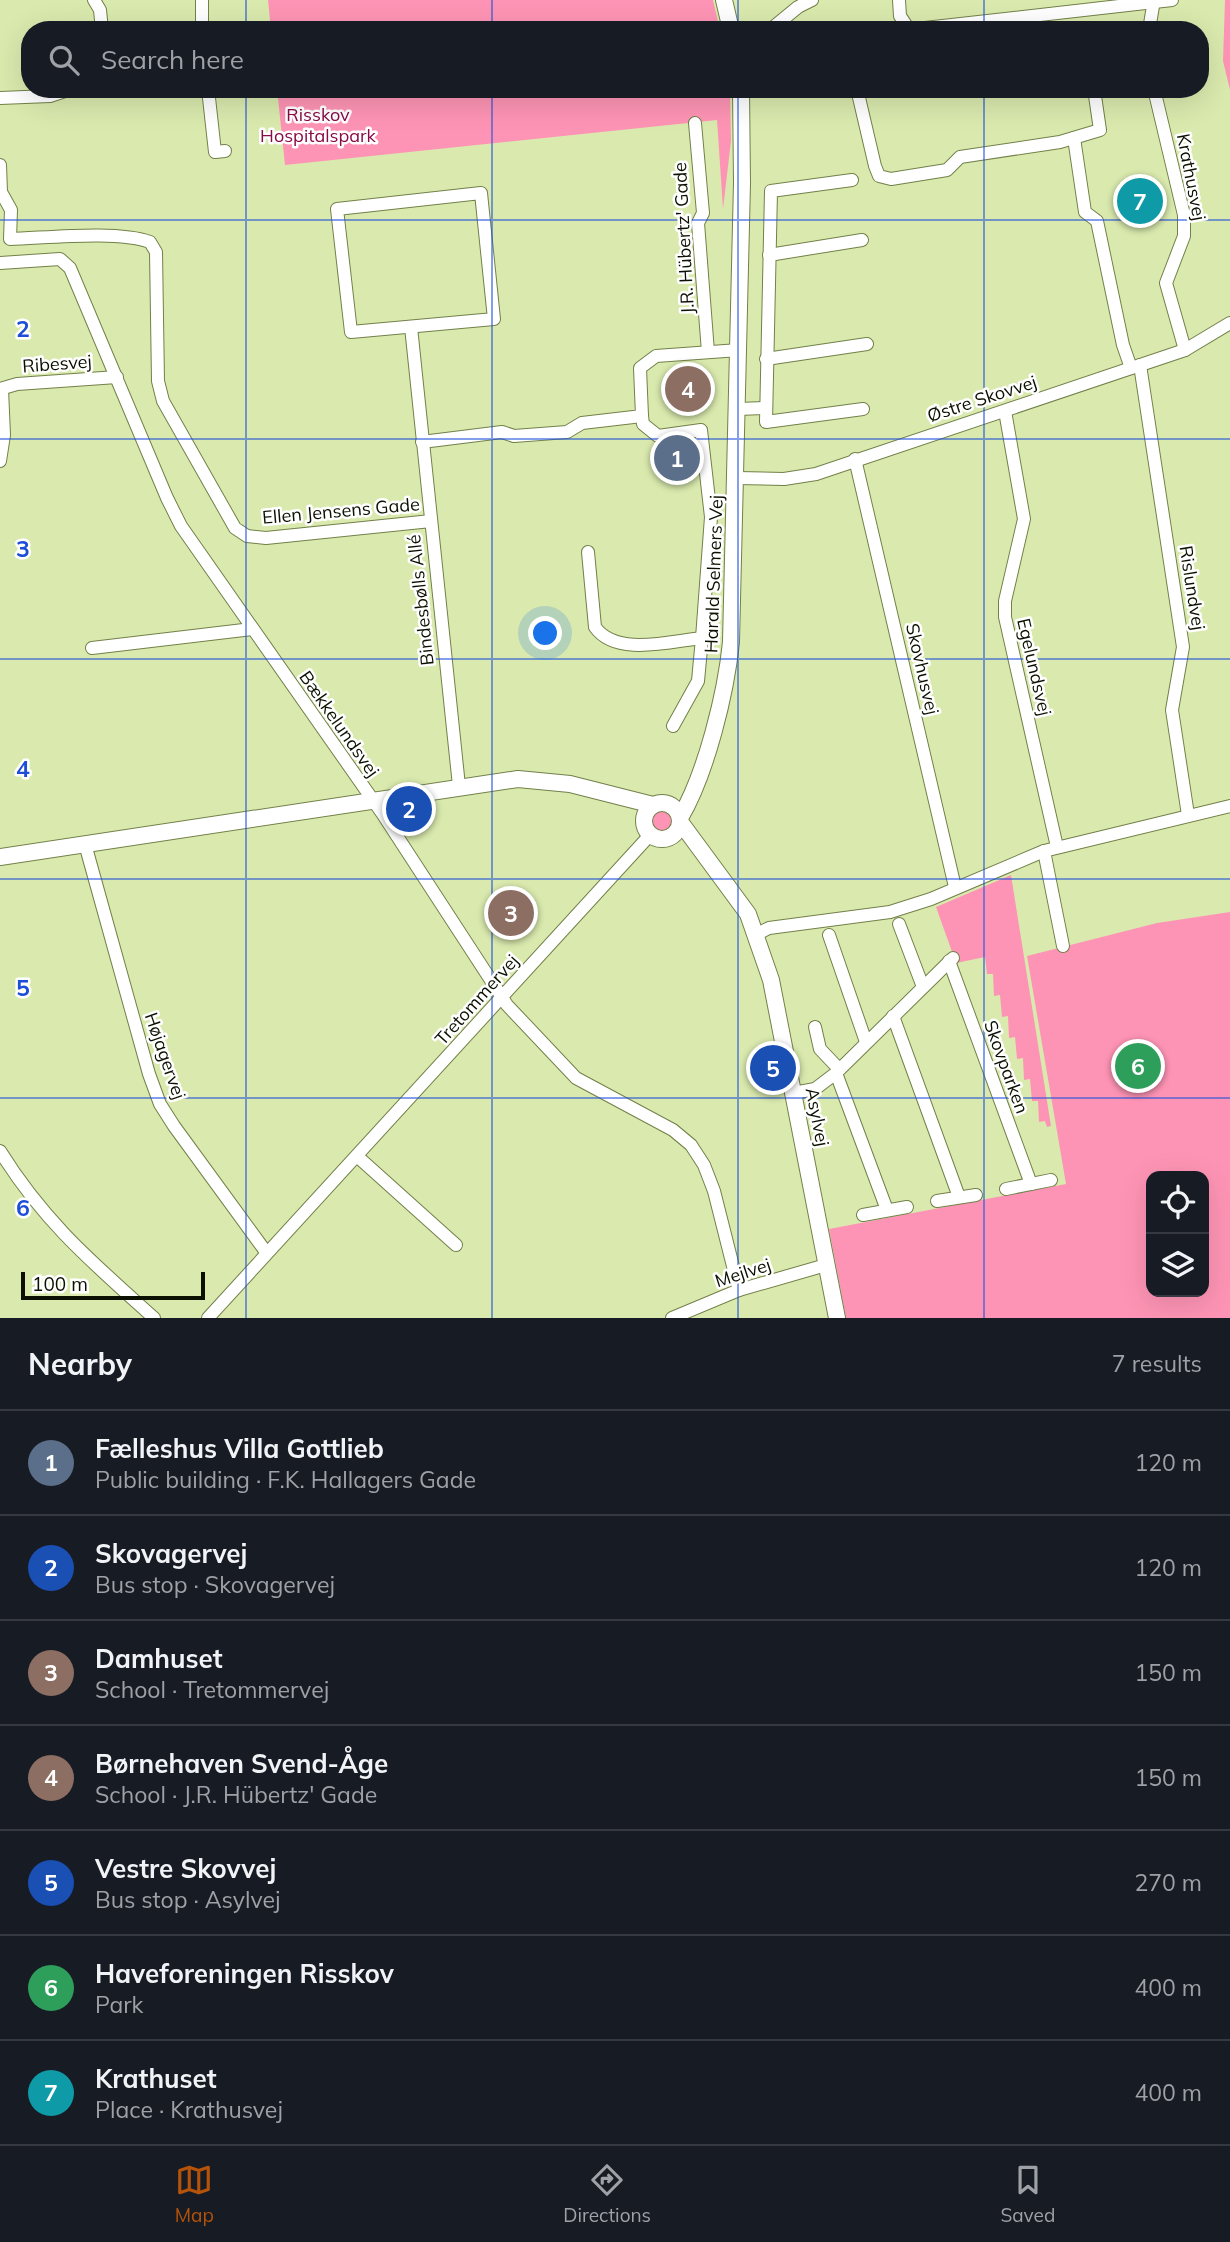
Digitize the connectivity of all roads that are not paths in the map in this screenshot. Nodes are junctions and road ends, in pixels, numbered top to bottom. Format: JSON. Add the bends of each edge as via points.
{"nodes":[{"id":1,"x":94,"y":0,"type":"edge"},
{"id":2,"x":202,"y":0,"type":"edge"},
{"id":3,"x":724,"y":0,"type":"edge"},
{"id":4,"x":812,"y":0,"type":"edge"},
{"id":5,"x":899,"y":0,"type":"edge"},
{"id":6,"x":1172,"y":0,"type":"edge"},
{"id":7,"x":1154,"y":1,"type":"edge"},
{"id":8,"x":101,"y":21,"type":"edge"},
{"id":9,"x":202,"y":21,"type":"edge"},
{"id":10,"x":729,"y":21,"type":"edge"},
{"id":11,"x":781,"y":21,"type":"edge"},
{"id":12,"x":903,"y":21,"type":"edge"},
{"id":13,"x":984,"y":21,"type":"edge"},
{"id":14,"x":1151,"y":21,"type":"edge"},
{"id":15,"x":21,"y":97,"type":"edge"},
{"id":16,"x":0,"y":98,"type":"edge"},
{"id":17,"x":209,"y":98,"type":"edge"},
{"id":18,"x":741,"y":98,"type":"edge"},
{"id":19,"x":859,"y":98,"type":"edge"},
{"id":20,"x":1095,"y":98,"type":"edge"},
{"id":21,"x":1156,"y":98,"type":"edge"},
{"id":22,"x":695,"y":123,"type":"dead end"},
{"id":23,"x":1074,"y":138,"type":"junction"},
{"id":24,"x":225,"y":151,"type":"dead end"},
{"id":25,"x":0,"y":165,"type":"edge"},
{"id":26,"x":852,"y":180,"type":"dead end"},
{"id":27,"x":862,"y":240,"type":"dead end"},
{"id":28,"x":769,"y":255,"type":"junction"},
{"id":29,"x":0,"y":263,"type":"edge"},
{"id":30,"x":1230,"y":323,"type":"edge"},
{"id":31,"x":411,"y":327,"type":"junction"},
{"id":32,"x":867,"y":344,"type":"dead end"},
{"id":33,"x":739,"y":350,"type":"junction"},
{"id":34,"x":1185,"y":350,"type":"junction"},
{"id":35,"x":708,"y":352,"type":"junction"},
{"id":36,"x":766,"y":359,"type":"junction"},
{"id":37,"x":1136,"y":366,"type":"junction"},
{"id":38,"x":117,"y":377,"type":"junction"},
{"id":39,"x":1,"y":389,"type":"edge"},
{"id":40,"x":765,"y":408,"type":"junction"},
{"id":41,"x":738,"y":409,"type":"junction"},
{"id":42,"x":863,"y":409,"type":"dead end"},
{"id":43,"x":1005,"y":411,"type":"junction"},
{"id":44,"x":642,"y":416,"type":"junction"},
{"id":45,"x":422,"y":442,"type":"junction"},
{"id":46,"x":855,"y":459,"type":"junction"},
{"id":47,"x":0,"y":461,"type":"edge"},
{"id":48,"x":737,"y":478,"type":"junction"},
{"id":49,"x":431,"y":521,"type":"junction"},
{"id":50,"x":588,"y":552,"type":"dead end"},
{"id":51,"x":252,"y":629,"type":"junction"},
{"id":52,"x":702,"y":638,"type":"junction"},
{"id":53,"x":92,"y":648,"type":"dead end"},
{"id":54,"x":673,"y":726,"type":"dead end"},
{"id":55,"x":696,"y":778,"type":"junction"},
{"id":56,"x":458,"y":786,"type":"junction"},
{"id":57,"x":613,"y":797,"type":"junction"},
{"id":58,"x":371,"y":800,"type":"junction"},
{"id":59,"x":661,"y":805,"type":"junction"},
{"id":60,"x":1230,"y":806,"type":"edge"},
{"id":61,"x":1188,"y":816,"type":"junction"},
{"id":62,"x":680,"y":821,"type":"junction"},
{"id":63,"x":647,"y":828,"type":"junction"},
{"id":64,"x":669,"y":838,"type":"junction"},
{"id":65,"x":85,"y":844,"type":"junction"},
{"id":66,"x":1058,"y":847,"type":"junction"},
{"id":67,"x":1044,"y":852,"type":"junction"},
{"id":68,"x":0,"y":857,"type":"edge"},
{"id":69,"x":704,"y":857,"type":"junction"},
{"id":70,"x":955,"y":887,"type":"junction"},
{"id":71,"x":899,"y":923,"type":"dead end"},
{"id":72,"x":757,"y":934,"type":"junction"},
{"id":73,"x":829,"y":935,"type":"dead end"},
{"id":74,"x":1063,"y":946,"type":"dead end"},
{"id":75,"x":923,"y":987,"type":"junction"},
{"id":76,"x":503,"y":998,"type":"junction"},
{"id":77,"x":893,"y":1016,"type":"junction"},
{"id":78,"x":815,"y":1027,"type":"dead end"},
{"id":79,"x":866,"y":1042,"type":"junction"},
{"id":80,"x":837,"y":1071,"type":"junction"},
{"id":81,"x":793,"y":1093,"type":"junction"},
{"id":82,"x":0,"y":1152,"type":"edge"},
{"id":83,"x":358,"y":1157,"type":"junction"},
{"id":84,"x":1051,"y":1180,"type":"dead end"},
{"id":85,"x":1031,"y":1184,"type":"junction"},
{"id":86,"x":1006,"y":1188,"type":"dead end"},
{"id":87,"x":976,"y":1195,"type":"dead end"},
{"id":88,"x":959,"y":1197,"type":"junction"},
{"id":89,"x":937,"y":1201,"type":"dead end"},
{"id":90,"x":907,"y":1207,"type":"dead end"},
{"id":91,"x":887,"y":1210,"type":"junction"},
{"id":92,"x":863,"y":1215,"type":"dead end"},
{"id":93,"x":456,"y":1245,"type":"dead end"},
{"id":94,"x":266,"y":1252,"type":"junction"},
{"id":95,"x":826,"y":1265,"type":"junction"},
{"id":96,"x":739,"y":1290,"type":"junction"},
{"id":97,"x":154,"y":1318,"type":"edge"},
{"id":98,"x":208,"y":1318,"type":"edge"},
{"id":99,"x":672,"y":1318,"type":"edge"},
{"id":100,"x":836,"y":1318,"type":"edge"}],
"edges":[{"from":1,"to":8,"type":"street"},
{"from":2,"to":9,"type":"street"},
{"from":3,"to":10,"type":"street"},
{"from":4,"to":11,"type":"street"},
{"from":5,"to":12,"type":"street"},
{"from":6,"to":7,"type":"street"},
{"from":7,"to":13,"type":"street"},
{"from":7,"to":14,"type":"street"},
{"from":15,"to":16,"type":"street"},
{"from":17,"to":24,"type":"street","via":[[215,152]]},
{"from":18,"to":33,"type":"street","name":"Harald Selmers Vej"},
{"from":19,"to":23,"type":"street","via":[[879,176],[947,170],[960,157]]},
{"from":20,"to":23,"type":"street","via":[[1100,131]]},
{"from":21,"to":34,"type":"street","name":"Krathusvej","via":[[1184,215],[1184,236],[1166,283]]},
{"from":22,"to":35,"type":"street","name":"J.R. Hübertz' Gade"},
{"from":23,"to":37,"type":"street","name":"Rislundvej","via":[[1085,212],[1097,221],[1123,345]]},
{"from":25,"to":49,"type":"street","name":"Ellen Jensens Gade","via":[[1,192],[10,210],[10,239],[87,237],[150,242],[156,252],[158,381],[163,401],[235,528],[247,536],[266,538]]},
{"from":26,"to":28,"type":"street","via":[[771,191]]},
{"from":27,"to":28,"type":"street"},
{"from":28,"to":36,"type":"street"},
{"from":29,"to":38,"type":"street","name":"Bækkelundsvej","via":[[65,261]]},
{"from":30,"to":34,"type":"street","name":"Østre Skovvej"},
{"from":31,"to":31,"type":"street","via":[[351,332],[337,209],[481,193],[494,319]]},
{"from":31,"to":45,"type":"street","name":"Bindesbølls Allé"},
{"from":32,"to":36,"type":"street"},
{"from":33,"to":35,"type":"street"},
{"from":33,"to":41,"type":"street","name":"Harald Selmers Vej"},
{"from":34,"to":37,"type":"street","name":"Østre Skovvej"},
{"from":35,"to":44,"type":"street","via":[[656,356],[640,368]]},
{"from":36,"to":40,"type":"street"},
{"from":37,"to":43,"type":"street","name":"Østre Skovvej"},
{"from":37,"to":61,"type":"street","name":"Rislundvej","via":[[1183,647],[1172,710]]},
{"from":38,"to":39,"type":"street","name":"Ribesvej"},
{"from":38,"to":51,"type":"street","name":"Bækkelundsvej","via":[[181,526]]},
{"from":39,"to":47,"type":"street","via":[[4,435]]},
{"from":40,"to":41,"type":"street"},
{"from":40,"to":42,"type":"street","via":[[766,422]]},
{"from":41,"to":48,"type":"street","name":"Harald Selmers Vej"},
{"from":43,"to":46,"type":"street","name":"Østre Skovvej"},
{"from":43,"to":66,"type":"street","name":"Egelundsvej","via":[[1024,519],[1005,617]]},
{"from":44,"to":45,"type":"street","via":[[582,422],[567,432],[514,436],[502,432]]},
{"from":44,"to":52,"type":"street","via":[[643,424],[658,436],[701,430],[711,517]]},
{"from":45,"to":49,"type":"street","name":"Bindesbølls Allé"},
{"from":46,"to":48,"type":"street","name":"Østre Skovvej","via":[[799,478]]},
{"from":46,"to":70,"type":"street","name":"Skovhusvej"},
{"from":48,"to":55,"type":"street","name":"Harald Selmers Vej","via":[[728,670]]},
{"from":49,"to":56,"type":"street","name":"Bindesbølls Allé"},
{"from":50,"to":52,"type":"street","via":[[599,634],[626,645]]},
{"from":51,"to":53,"type":"street"},
{"from":51,"to":58,"type":"street","name":"Bækkelundsvej"},
{"from":52,"to":54,"type":"street","via":[[698,681]]},
{"from":55,"to":59,"type":"street","name":"Harald Selmers Vej"},
{"from":55,"to":62,"type":"street","name":"Harald Selmers Vej"},
{"from":56,"to":57,"type":"street","via":[[545,780]]},
{"from":56,"to":58,"type":"street"},
{"from":57,"to":59,"type":"street"},
{"from":57,"to":63,"type":"street"},
{"from":58,"to":65,"type":"street"},
{"from":58,"to":76,"type":"street","name":"Bækkelundsvej"},
{"from":59,"to":62,"type":"street","name":"Asylvej"},
{"from":59,"to":63,"type":"street","name":"Harald Selmers Vej"},
{"from":60,"to":61,"type":"street"},
{"from":61,"to":66,"type":"street"},
{"from":62,"to":64,"type":"street","name":"Harald Selmers Vej"},
{"from":62,"to":69,"type":"street","name":"Asylvej"},
{"from":63,"to":64,"type":"street","name":"Asylvej","via":[[661,840]]},
{"from":63,"to":76,"type":"street","name":"Tretommervej"},
{"from":64,"to":69,"type":"street","name":"Asylvej"},
{"from":65,"to":68,"type":"street"},
{"from":65,"to":94,"type":"street","name":"Højagervej","via":[[160,1104]]},
{"from":66,"to":67,"type":"street"},
{"from":67,"to":70,"type":"street"},
{"from":67,"to":74,"type":"street"},
{"from":69,"to":72,"type":"street","name":"Asylvej","via":[[737,898]]},
{"from":70,"to":72,"type":"street","via":[[890,912],[769,928]]},
{"from":71,"to":75,"type":"street"},
{"from":72,"to":81,"type":"street","name":"Asylvej"},
{"from":73,"to":79,"type":"street"},
{"from":75,"to":77,"type":"street","name":"Skovparken"},
{"from":75,"to":85,"type":"street","name":"Skovparken","via":[[951,960]]},
{"from":76,"to":83,"type":"street","name":"Tretommervej"},
{"from":76,"to":96,"type":"street","name":"Bækkelundsvej","via":[[576,1078],[673,1130],[691,1145],[714,1191]]},
{"from":77,"to":79,"type":"street","name":"Skovparken"},
{"from":77,"to":88,"type":"street"},
{"from":78,"to":80,"type":"street","via":[[820,1049]]},
{"from":79,"to":80,"type":"street","name":"Skovparken"},
{"from":80,"to":81,"type":"street","name":"Skovparken","via":[[815,1089]]},
{"from":80,"to":91,"type":"street"},
{"from":81,"to":95,"type":"street","name":"Asylvej"},
{"from":82,"to":97,"type":"street","via":[[55,1228]]},
{"from":83,"to":93,"type":"street"},
{"from":83,"to":94,"type":"street","name":"Tretommervej"},
{"from":84,"to":85,"type":"street"},
{"from":85,"to":86,"type":"street"},
{"from":87,"to":88,"type":"street"},
{"from":88,"to":89,"type":"street"},
{"from":90,"to":91,"type":"street"},
{"from":91,"to":92,"type":"street"},
{"from":94,"to":98,"type":"street","name":"Tretommervej"},
{"from":95,"to":96,"type":"street","name":"Mejlvej"},
{"from":95,"to":100,"type":"street","name":"Asylvej"},
{"from":96,"to":99,"type":"street","name":"Mejlvej"}]}
